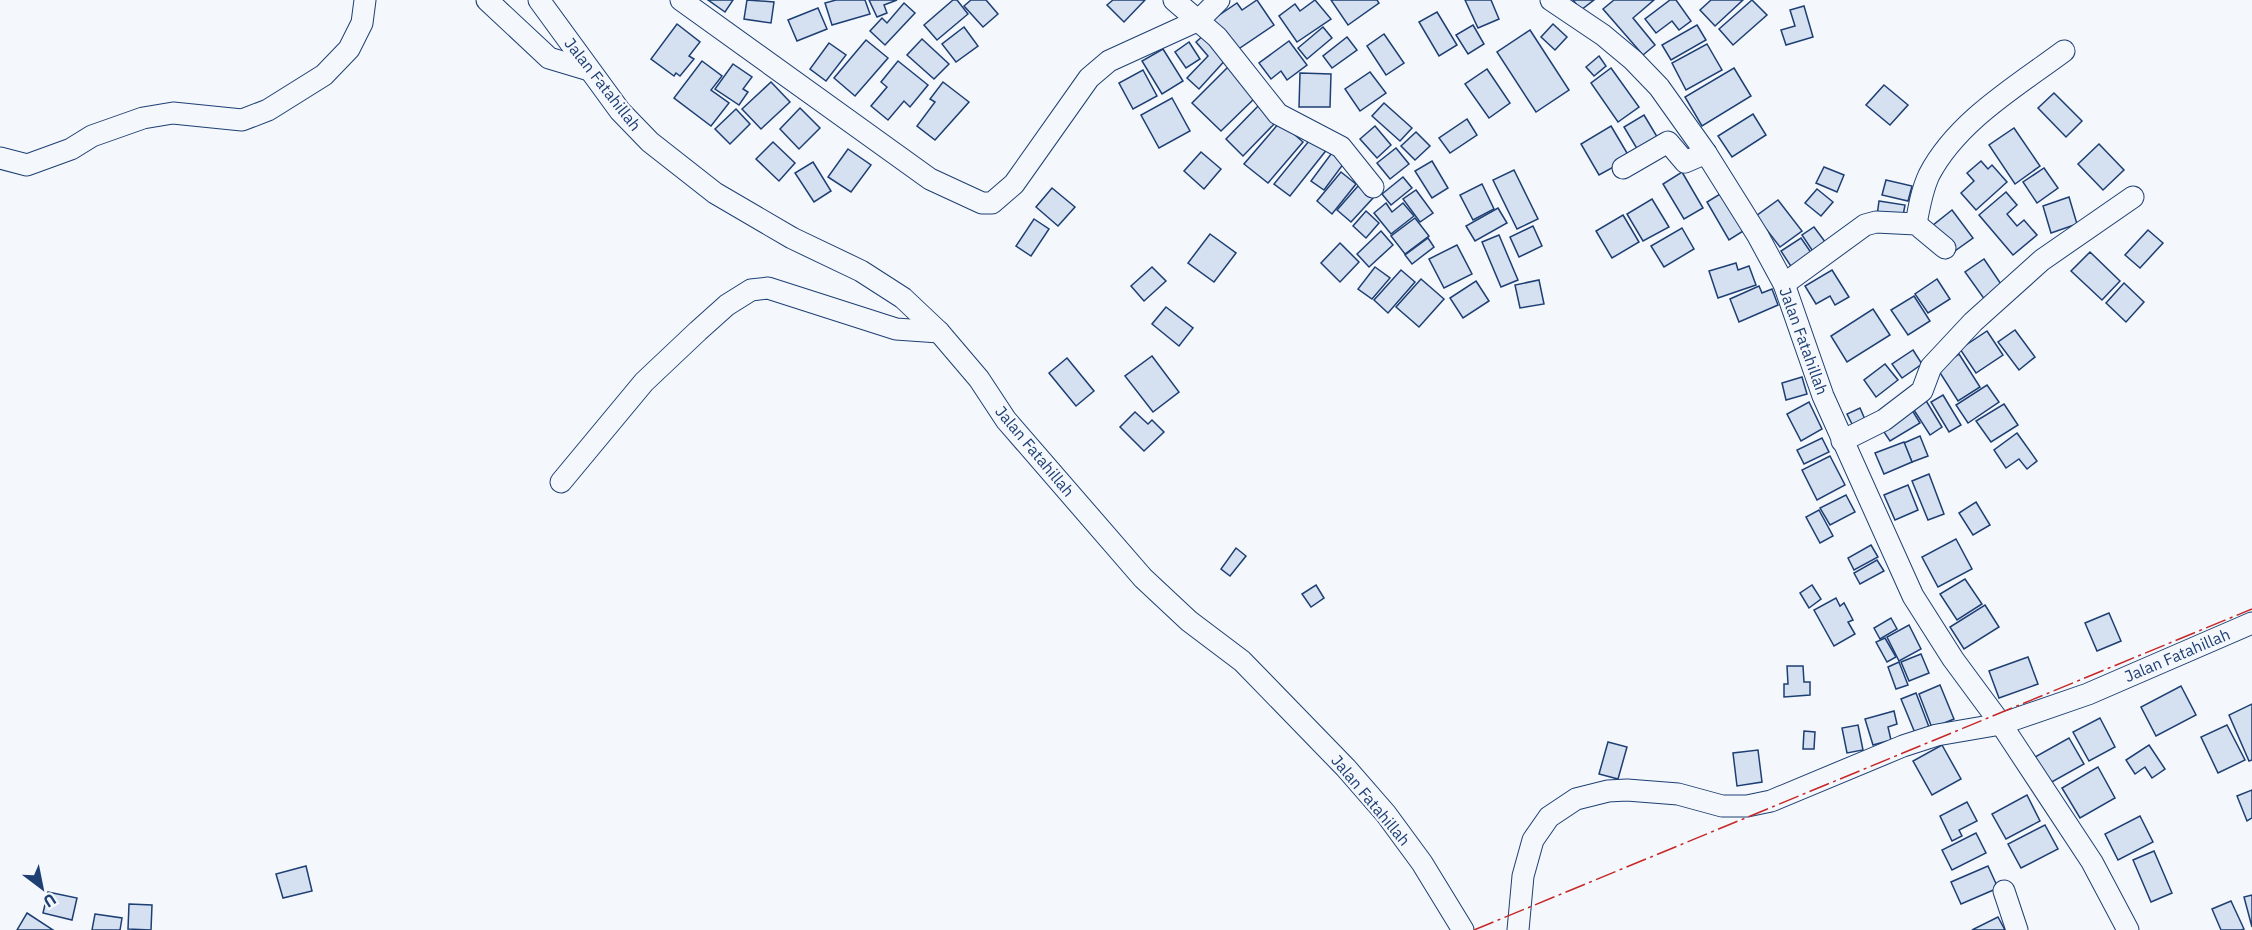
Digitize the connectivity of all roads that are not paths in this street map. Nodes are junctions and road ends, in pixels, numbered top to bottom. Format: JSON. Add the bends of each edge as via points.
{"nodes":[{"id":1,"x":365,"y":0,"type":"edge"},
{"id":2,"x":487,"y":0,"type":"edge"},
{"id":3,"x":539,"y":0,"type":"edge"},
{"id":4,"x":681,"y":0,"type":"edge"},
{"id":5,"x":1174,"y":0,"type":"edge"},
{"id":6,"x":1219,"y":0,"type":"edge"},
{"id":7,"x":1551,"y":0,"type":"edge"},
{"id":8,"x":1199,"y":20,"type":"junction"},
{"id":9,"x":2064,"y":51,"type":"dead end"},
{"id":10,"x":589,"y":70,"type":"junction"},
{"id":11,"x":1706,"y":153,"type":"junction"},
{"id":12,"x":0,"y":158,"type":"edge"},
{"id":13,"x":1623,"y":168,"type":"dead end"},
{"id":14,"x":1373,"y":188,"type":"dead end"},
{"id":15,"x":2133,"y":197,"type":"dead end"},
{"id":16,"x":1916,"y":224,"type":"junction"},
{"id":17,"x":1945,"y":248,"type":"dead end"},
{"id":18,"x":1784,"y":284,"type":"junction"},
{"id":19,"x":939,"y":332,"type":"junction"},
{"id":20,"x":1842,"y":441,"type":"junction"},
{"id":21,"x":561,"y":482,"type":"dead end"},
{"id":22,"x":2252,"y":623,"type":"edge"},
{"id":23,"x":2001,"y":724,"type":"junction"},
{"id":24,"x":2004,"y":891,"type":"dead end"},
{"id":25,"x":1463,"y":930,"type":"edge"},
{"id":26,"x":1518,"y":930,"type":"edge"},
{"id":27,"x":2017,"y":930,"type":"edge"},
{"id":28,"x":2128,"y":930,"type":"edge"}],
"edges":[{"from":1,"to":12,"type":"street","via":[[362,23],[349,49],[324,75],[268,111],[242,120],[172,113],[153,116],[122,124],[27,165]]},
{"from":2,"to":10,"type":"street","via":[[549,58]]},
{"from":3,"to":10,"type":"street","name":"Jalan Fatahillah"},
{"from":4,"to":8,"type":"street","via":[[892,153],[953,192],[982,203],[992,203],[1004,195],[1089,78],[1109,61]]},
{"from":5,"to":8,"type":"street"},
{"from":6,"to":8,"type":"street"},
{"from":7,"to":11,"type":"street","name":"Jalan Fatahillah","via":[[1633,60],[1659,87]]},
{"from":8,"to":14,"type":"street","via":[[1278,114],[1341,147]]},
{"from":9,"to":16,"type":"street","via":[[1997,101],[1956,139],[1929,175]]},
{"from":10,"to":19,"type":"street","name":"Jalan Fatahillah","via":[[650,142],[715,193],[792,238],[861,271],[903,298]]},
{"from":11,"to":13,"type":"street","via":[[1685,162],[1668,142]]},
{"from":11,"to":18,"type":"street","name":"Jalan Fatahillah"},
{"from":15,"to":20,"type":"street","via":[[2043,260],[1982,314],[1931,367],[1922,390],[1884,420]]},
{"from":16,"to":17,"type":"street"},
{"from":16,"to":18,"type":"street","via":[[1864,225]]},
{"from":18,"to":20,"type":"street","name":"Jalan Fatahillah"},
{"from":19,"to":21,"type":"street","via":[[896,329],[768,288],[751,290],[727,305],[644,382]]},
{"from":19,"to":25,"type":"street","name":"Jalan Fatahillah","via":[[979,379],[1006,420],[1143,578],[1189,621],[1242,661],[1346,768],[1422,863]]},
{"from":20,"to":23,"type":"street","name":"Jalan Fatahillah","via":[[1913,596]]},
{"from":22,"to":23,"type":"street","name":"Jalan Fatahillah","via":[[2088,694]]},
{"from":23,"to":26,"type":"street","via":[[1926,739],[1771,801],[1747,806],[1722,806],[1660,791],[1608,791],[1576,799],[1549,817],[1533,840],[1523,876]]},
{"from":23,"to":28,"type":"street","name":"Jalan Fatahillah","via":[[2092,861]]},
{"from":24,"to":27,"type":"street"}]}
